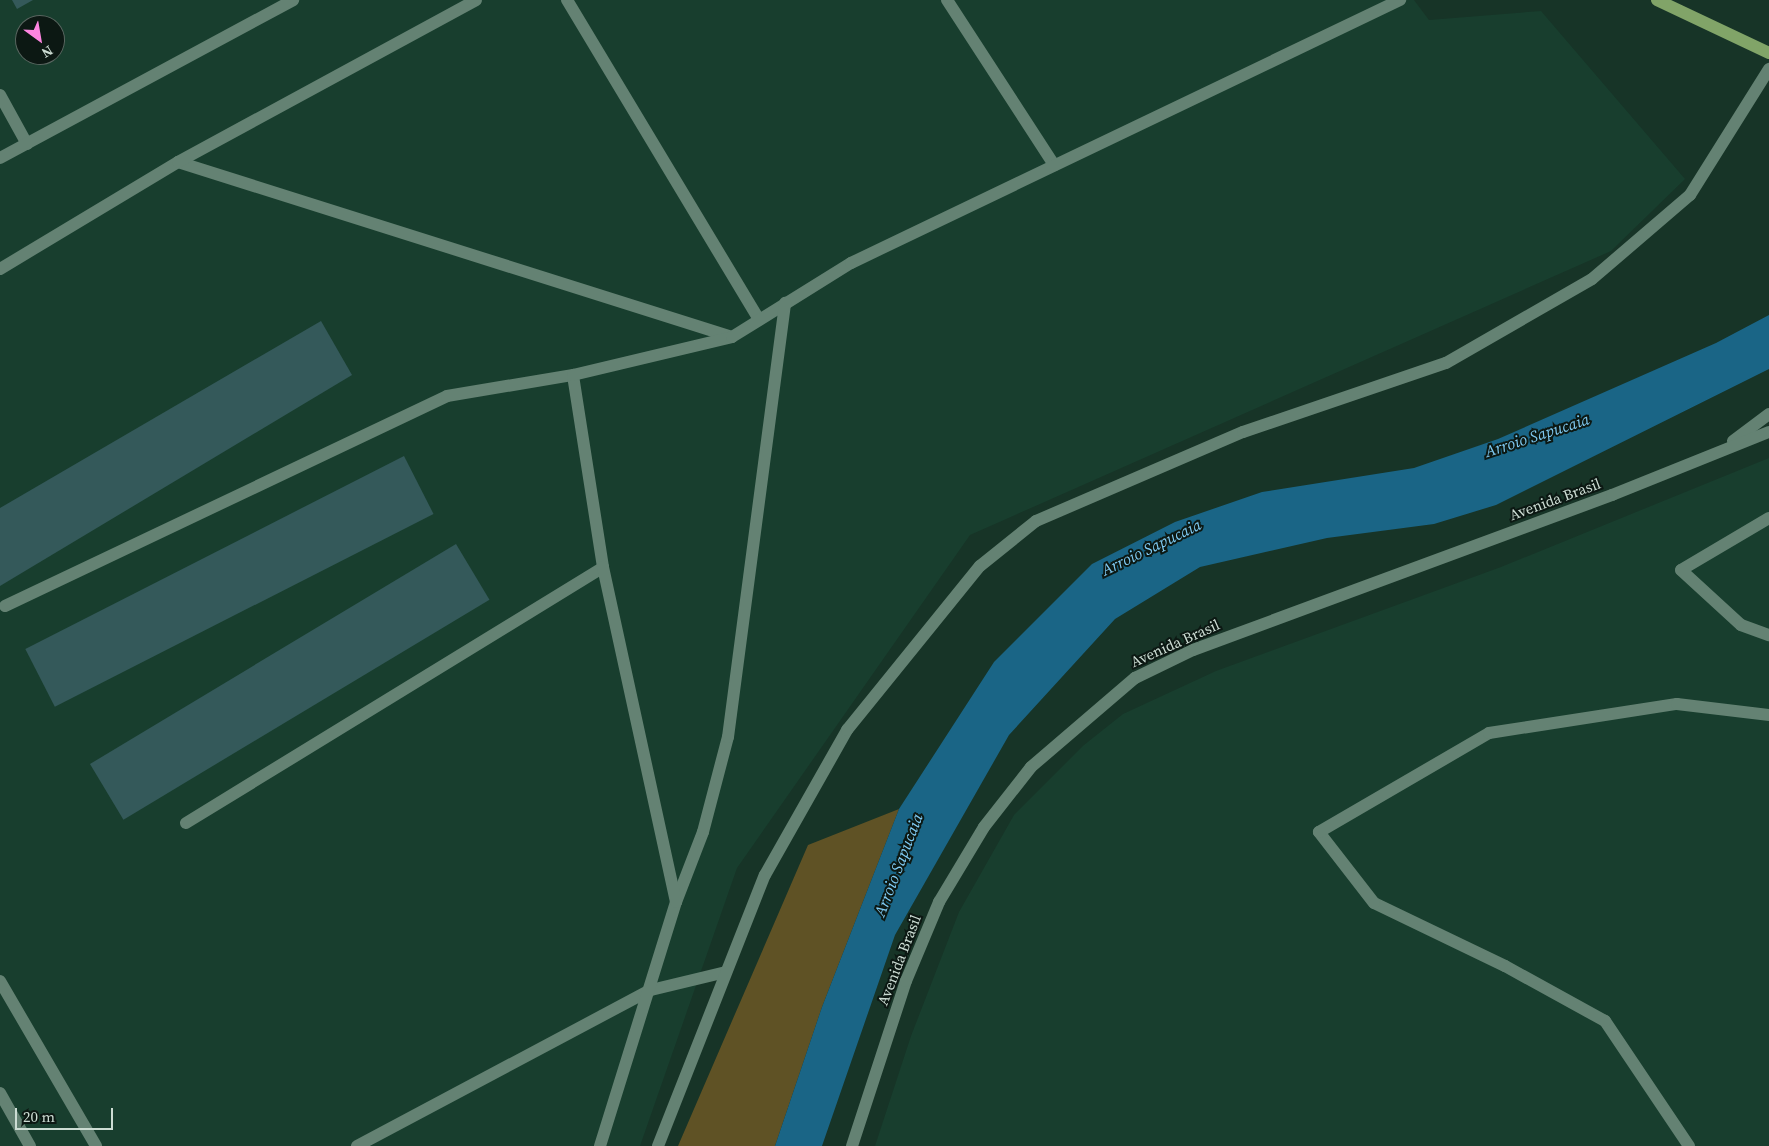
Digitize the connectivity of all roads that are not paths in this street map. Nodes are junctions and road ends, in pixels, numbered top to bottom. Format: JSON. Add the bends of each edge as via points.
{"nodes":[{"id":1,"x":293,"y":0,"type":"edge"},
{"id":2,"x":476,"y":0,"type":"edge"},
{"id":3,"x":567,"y":0,"type":"edge"},
{"id":4,"x":947,"y":0,"type":"edge"},
{"id":5,"x":1400,"y":0,"type":"edge"},
{"id":6,"x":1657,"y":0,"type":"edge"},
{"id":7,"x":1769,"y":53,"type":"edge"},
{"id":8,"x":1769,"y":69,"type":"edge"},
{"id":9,"x":0,"y":95,"type":"edge"},
{"id":10,"x":27,"y":144,"type":"junction"},
{"id":11,"x":0,"y":158,"type":"edge"},
{"id":12,"x":178,"y":162,"type":"junction"},
{"id":13,"x":1054,"y":165,"type":"junction"},
{"id":14,"x":0,"y":269,"type":"edge"},
{"id":15,"x":785,"y":303,"type":"junction"},
{"id":16,"x":759,"y":320,"type":"junction"},
{"id":17,"x":732,"y":337,"type":"junction"},
{"id":18,"x":573,"y":375,"type":"junction"},
{"id":19,"x":1769,"y":414,"type":"edge"},
{"id":20,"x":1769,"y":432,"type":"edge"},
{"id":21,"x":1723,"y":448,"type":"junction"},
{"id":22,"x":1769,"y":518,"type":"edge"},
{"id":23,"x":603,"y":568,"type":"junction"},
{"id":24,"x":5,"y":606,"type":"dead end"},
{"id":25,"x":1769,"y":635,"type":"edge"},
{"id":26,"x":1769,"y":715,"type":"edge"},
{"id":27,"x":186,"y":823,"type":"dead end"},
{"id":28,"x":676,"y":902,"type":"junction"},
{"id":29,"x":726,"y":972,"type":"junction"},
{"id":30,"x":0,"y":981,"type":"edge"},
{"id":31,"x":651,"y":990,"type":"junction"},
{"id":32,"x":0,"y":1093,"type":"edge"},
{"id":33,"x":30,"y":1146,"type":"edge"},
{"id":34,"x":96,"y":1146,"type":"edge"},
{"id":35,"x":357,"y":1146,"type":"edge"},
{"id":36,"x":600,"y":1146,"type":"edge"},
{"id":37,"x":658,"y":1146,"type":"edge"},
{"id":38,"x":852,"y":1146,"type":"edge"},
{"id":39,"x":1689,"y":1146,"type":"edge"}],
"edges":[{"from":1,"to":10,"type":"main road"},
{"from":2,"to":12,"type":"main road"},
{"from":3,"to":16,"type":"main road"},
{"from":4,"to":13,"type":"main road"},
{"from":5,"to":13,"type":"main road"},
{"from":6,"to":7,"type":"main road"},
{"from":8,"to":29,"type":"main road","via":[[1690,195],[1592,279],[1446,363],[1243,432],[1036,521],[980,566],[847,730],[765,876]]},
{"from":9,"to":10,"type":"main road"},
{"from":10,"to":11,"type":"main road"},
{"from":12,"to":14,"type":"main road"},
{"from":12,"to":17,"type":"main road"},
{"from":13,"to":15,"type":"main road","via":[[850,262]]},
{"from":15,"to":16,"type":"main road"},
{"from":15,"to":28,"type":"main road","via":[[728,736],[703,832]]},
{"from":16,"to":17,"type":"main road"},
{"from":17,"to":18,"type":"main road"},
{"from":18,"to":23,"type":"main road"},
{"from":18,"to":24,"type":"main road","via":[[447,396]]},
{"from":19,"to":21,"type":"main road","name":"Avenida Brasil"},
{"from":20,"to":21,"type":"main road","name":"Avenida Brasil"},
{"from":21,"to":38,"type":"main road","name":"Avenida Brasil","via":[[1612,495],[1193,650],[1135,678],[1096,709],[1031,767],[984,827],[939,902],[906,981]]},
{"from":22,"to":25,"type":"main road","via":[[1681,570],[1741,626]]},
{"from":23,"to":27,"type":"main road"},
{"from":23,"to":28,"type":"main road"},
{"from":26,"to":39,"type":"main road","via":[[1678,704],[1489,733],[1319,832],[1374,903],[1505,966],[1605,1021]]},
{"from":28,"to":31,"type":"main road"},
{"from":29,"to":31,"type":"main road"},
{"from":29,"to":37,"type":"main road"},
{"from":30,"to":34,"type":"main road"},
{"from":31,"to":35,"type":"main road"},
{"from":31,"to":36,"type":"main road"},
{"from":32,"to":33,"type":"main road"}]}
